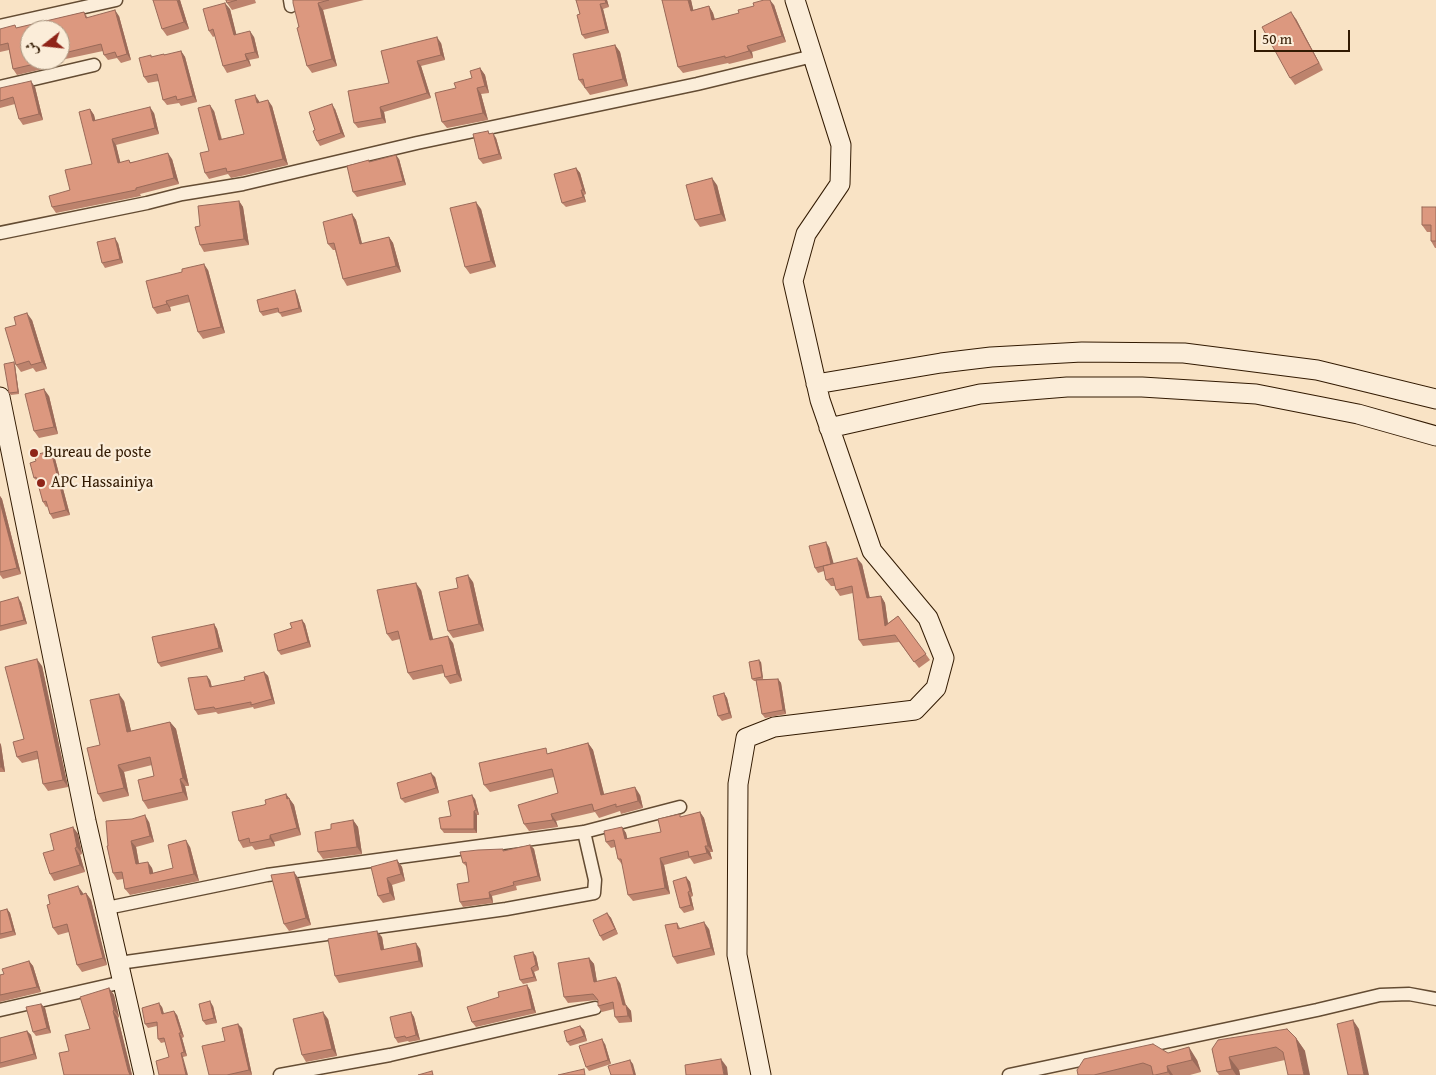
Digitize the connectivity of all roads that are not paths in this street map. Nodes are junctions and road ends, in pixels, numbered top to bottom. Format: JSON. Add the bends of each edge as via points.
{"nodes":[{"id":1,"x":116,"y":0,"type":"edge"},
{"id":2,"x":795,"y":0,"type":"edge"},
{"id":3,"x":0,"y":26,"type":"edge"},
{"id":4,"x":813,"y":56,"type":"junction"},
{"id":5,"x":94,"y":65,"type":"dead end"},
{"id":6,"x":0,"y":87,"type":"edge"},
{"id":7,"x":0,"y":233,"type":"edge"},
{"id":8,"x":816,"y":384,"type":"junction"},
{"id":9,"x":0,"y":396,"type":"edge"},
{"id":10,"x":1436,"y":399,"type":"edge"},
{"id":11,"x":829,"y":428,"type":"junction"},
{"id":12,"x":1436,"y":436,"type":"edge"},
{"id":13,"x":680,"y":807,"type":"dead end"},
{"id":14,"x":584,"y":832,"type":"junction"},
{"id":15,"x":107,"y":908,"type":"junction"},
{"id":16,"x":119,"y":963,"type":"junction"},
{"id":17,"x":123,"y":982,"type":"junction"},
{"id":18,"x":1436,"y":999,"type":"edge"},
{"id":19,"x":595,"y":1008,"type":"edge"},
{"id":20,"x":0,"y":1010,"type":"edge"},
{"id":21,"x":1054,"y":1070,"type":"edge"},
{"id":22,"x":1027,"y":1073,"type":"edge"},
{"id":23,"x":144,"y":1075,"type":"edge"},
{"id":24,"x":280,"y":1075,"type":"edge"},
{"id":25,"x":760,"y":1075,"type":"edge"},
{"id":26,"x":1009,"y":1075,"type":"edge"}],
"edges":[{"from":1,"to":3,"type":"street"},
{"from":2,"to":4,"type":"street"},
{"from":4,"to":7,"type":"street","via":[[243,184]]},
{"from":4,"to":8,"type":"street","via":[[840,145],[840,184],[806,234],[793,281]]},
{"from":5,"to":6,"type":"street"},
{"from":8,"to":10,"type":"street","via":[[991,358],[1082,352],[1184,353],[1317,370]]},
{"from":8,"to":11,"type":"street"},
{"from":9,"to":15,"type":"street","via":[[86,821]]},
{"from":11,"to":12,"type":"street","via":[[980,394],[1067,387],[1142,387],[1256,394],[1358,414]]},
{"from":11,"to":25,"type":"street","via":[[872,551],[928,618],[944,658],[936,688],[915,710],[774,727],[746,738],[738,784],[737,955]]},
{"from":13,"to":14,"type":"street"},
{"from":14,"to":15,"type":"street","via":[[267,875]]},
{"from":14,"to":16,"type":"street","via":[[595,880],[594,893],[506,909]]},
{"from":15,"to":16,"type":"street"},
{"from":16,"to":17,"type":"street"},
{"from":17,"to":20,"type":"street"},
{"from":17,"to":23,"type":"street"},
{"from":18,"to":21,"type":"street","via":[[1409,994],[1380,995]]},
{"from":19,"to":24,"type":"street","via":[[390,1055]]},
{"from":21,"to":22,"type":"street"},
{"from":22,"to":26,"type":"street"}]}
